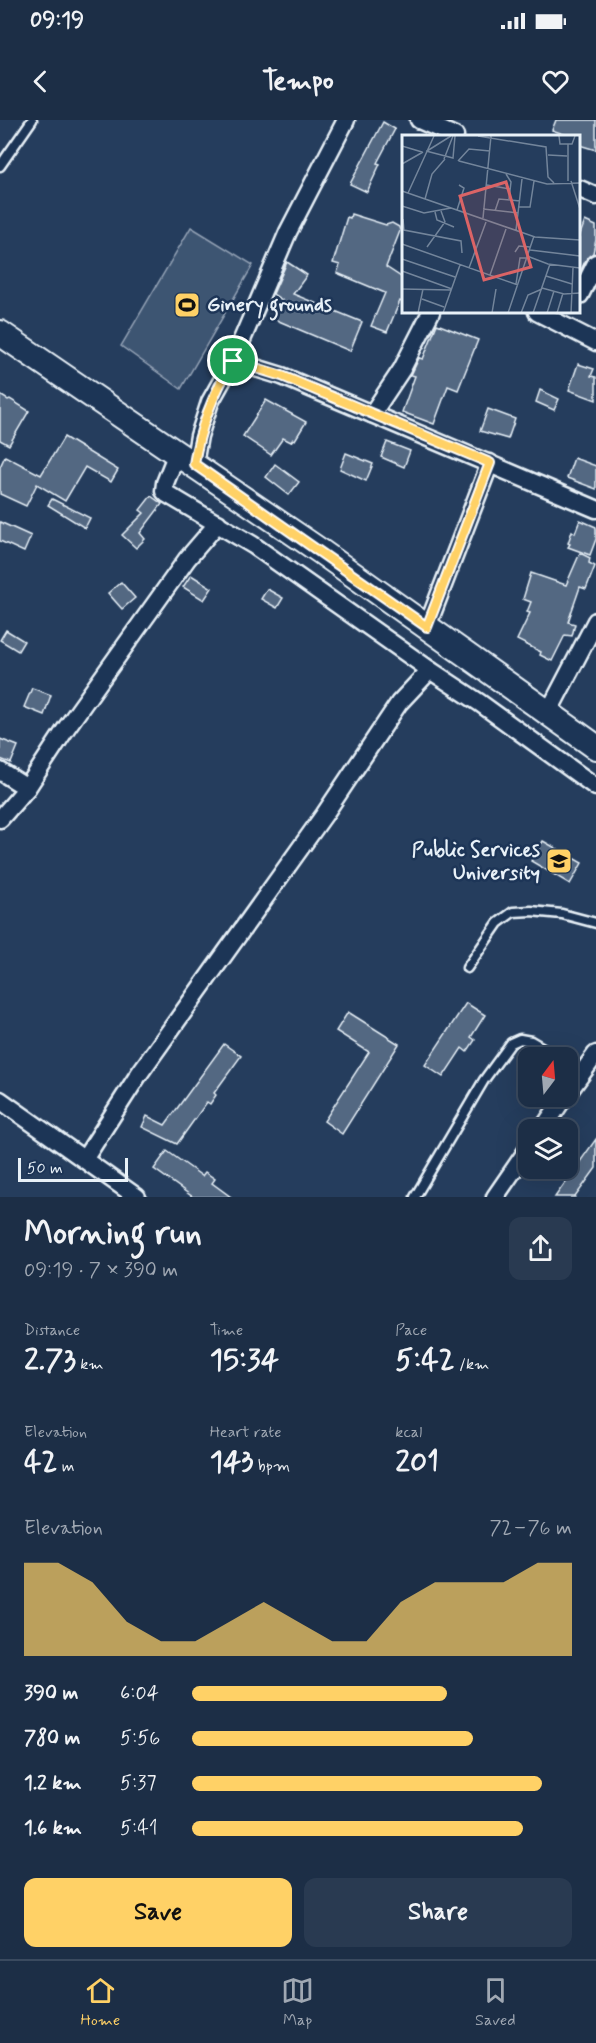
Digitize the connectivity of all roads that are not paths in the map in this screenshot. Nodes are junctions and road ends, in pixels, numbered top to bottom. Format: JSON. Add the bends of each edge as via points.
{"nodes":[{"id":1,"x":32,"y":120,"type":"edge"},
{"id":2,"x":346,"y":120,"type":"edge"},
{"id":3,"x":419,"y":120,"type":"edge"},
{"id":4,"x":453,"y":135,"type":"edge"},
{"id":5,"x":0,"y":166,"type":"edge"},
{"id":6,"x":581,"y":190,"type":"edge"},
{"id":7,"x":596,"y":196,"type":"edge"},
{"id":8,"x":596,"y":263,"type":"edge"},
{"id":9,"x":581,"y":291,"type":"edge"},
{"id":10,"x":430,"y":314,"type":"edge"},
{"id":11,"x":546,"y":314,"type":"edge"},
{"id":12,"x":569,"y":319,"type":"edge"},
{"id":13,"x":0,"y":333,"type":"edge"},
{"id":14,"x":596,"y":342,"type":"edge"},
{"id":15,"x":233,"y":361,"type":"junction"},
{"id":16,"x":372,"y":414,"type":"junction"},
{"id":17,"x":186,"y":459,"type":"junction"},
{"id":18,"x":490,"y":463,"type":"junction"},
{"id":19,"x":596,"y":509,"type":"edge"},
{"id":20,"x":218,"y":523,"type":"junction"},
{"id":21,"x":596,"y":621,"type":"edge"},
{"id":22,"x":427,"y":627,"type":"junction"},
{"id":23,"x":430,"y":670,"type":"junction"},
{"id":24,"x":548,"y":713,"type":"junction"},
{"id":25,"x":596,"y":747,"type":"edge"},
{"id":26,"x":0,"y":771,"type":"edge"},
{"id":27,"x":596,"y":787,"type":"edge"},
{"id":28,"x":27,"y":788,"type":"junction"},
{"id":29,"x":0,"y":819,"type":"edge"},
{"id":30,"x":596,"y":923,"type":"edge"},
{"id":31,"x":467,"y":968,"type":"dead end"},
{"id":32,"x":541,"y":1047,"type":"edge"},
{"id":33,"x":591,"y":1063,"type":"edge"},
{"id":34,"x":578,"y":1080,"type":"edge"},
{"id":35,"x":0,"y":1100,"type":"edge"},
{"id":36,"x":85,"y":1158,"type":"junction"},
{"id":37,"x":518,"y":1164,"type":"edge"},
{"id":38,"x":137,"y":1197,"type":"edge"},
{"id":39,"x":415,"y":1197,"type":"edge"},
{"id":40,"x":495,"y":1197,"type":"edge"}],
"edges":[{"from":1,"to":5,"type":"lane"},
{"from":2,"to":15,"type":"street","via":[[288,232]]},
{"from":3,"to":4,"type":"street"},
{"from":6,"to":7,"type":"street"},
{"from":8,"to":9,"type":"street"},
{"from":10,"to":16,"type":"street","via":[[402,369]]},
{"from":11,"to":12,"type":"street"},
{"from":12,"to":14,"type":"street"},
{"from":13,"to":17,"type":"main road"},
{"from":15,"to":16,"type":"street","via":[[282,376]]},
{"from":15,"to":17,"type":"street","via":[[210,402],[199,436]]},
{"from":16,"to":18,"type":"street"},
{"from":17,"to":20,"type":"street","via":[[165,483],[164,490]]},
{"from":17,"to":22,"type":"main road"},
{"from":18,"to":19,"type":"street"},
{"from":18,"to":22,"type":"street"},
{"from":20,"to":23,"type":"street"},
{"from":20,"to":28,"type":"street","via":[[187,559]]},
{"from":21,"to":24,"type":"street"},
{"from":22,"to":24,"type":"main road"},
{"from":23,"to":27,"type":"street"},
{"from":23,"to":36,"type":"street","via":[[399,703],[139,1074]]},
{"from":24,"to":25,"type":"main road"},
{"from":26,"to":28,"type":"street"},
{"from":28,"to":29,"type":"street"},
{"from":30,"to":31,"type":"lane","via":[[562,914],[513,912],[498,923]]},
{"from":32,"to":39,"type":"lane","via":[[520,1039],[511,1043],[484,1080]]},
{"from":33,"to":34,"type":"street"},
{"from":35,"to":36,"type":"street"},
{"from":36,"to":38,"type":"street"},
{"from":37,"to":40,"type":"street"}]}
